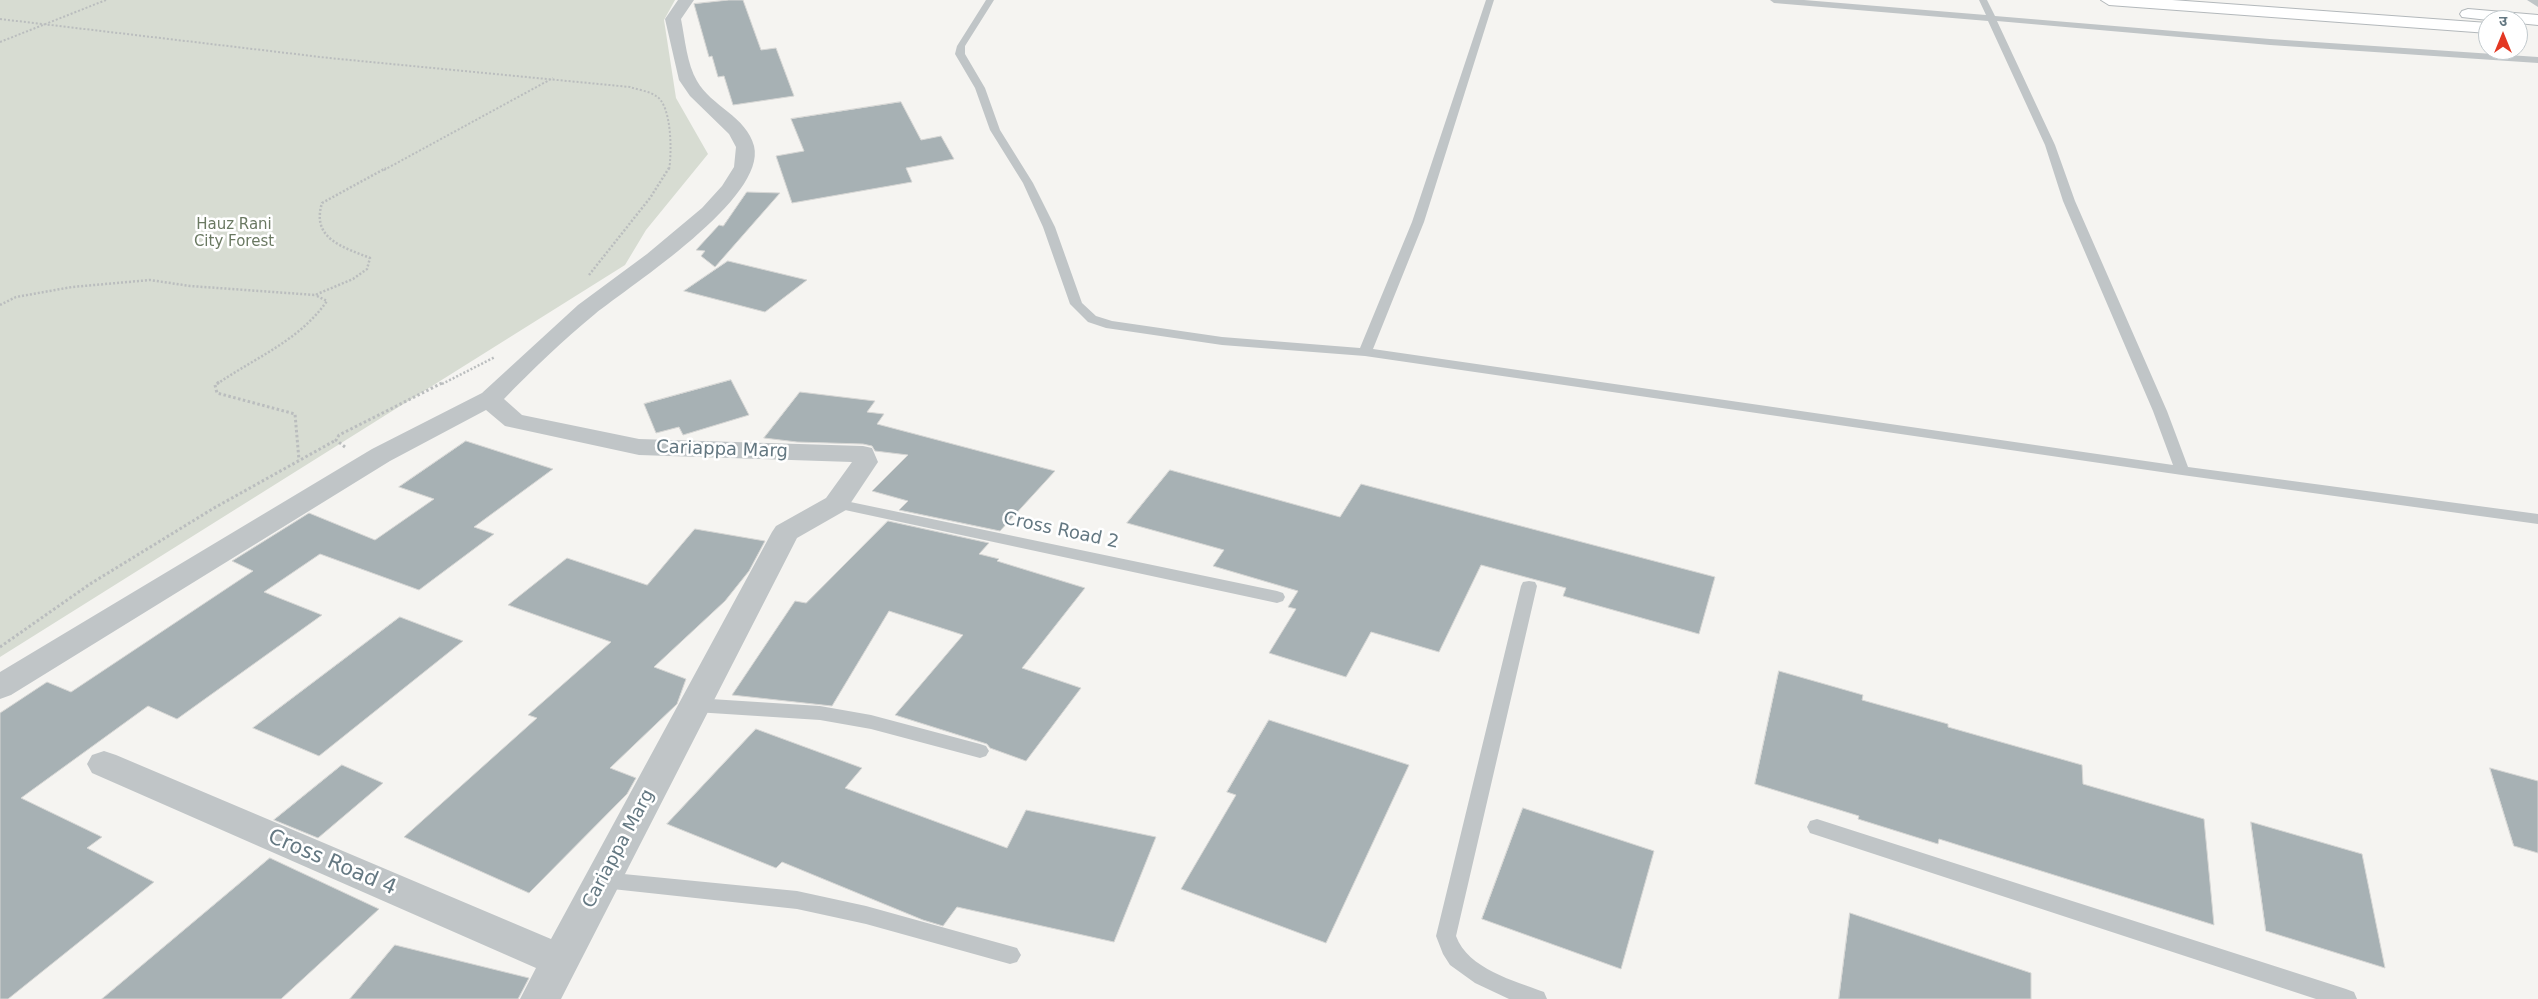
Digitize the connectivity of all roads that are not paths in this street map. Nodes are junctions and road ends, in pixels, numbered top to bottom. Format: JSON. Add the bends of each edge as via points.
{"nodes":[{"id":1,"x":686,"y":0,"type":"edge"},
{"id":2,"x":990,"y":0,"type":"edge"},
{"id":3,"x":1490,"y":0,"type":"edge"},
{"id":4,"x":1774,"y":0,"type":"edge"},
{"id":5,"x":1983,"y":0,"type":"edge"},
{"id":6,"x":2109,"y":0,"type":"edge"},
{"id":7,"x":2290,"y":0,"type":"edge"},
{"id":8,"x":2212,"y":4,"type":"edge"},
{"id":9,"x":1990,"y":18,"type":"junction"},
{"id":10,"x":2538,"y":20,"type":"edge"},
{"id":11,"x":2478,"y":27,"type":"edge"},
{"id":12,"x":2538,"y":60,"type":"edge"},
{"id":13,"x":1365,"y":352,"type":"junction"},
{"id":14,"x":491,"y":398,"type":"junction"},
{"id":15,"x":2182,"y":471,"type":"junction"},
{"id":16,"x":836,"y":504,"type":"junction"},
{"id":17,"x":2538,"y":520,"type":"edge"},
{"id":18,"x":1529,"y":586,"type":"dead end"},
{"id":19,"x":1277,"y":597,"type":"dead end"},
{"id":20,"x":0,"y":688,"type":"edge"},
{"id":21,"x":695,"y":705,"type":"junction"},
{"id":22,"x":980,"y":751,"type":"dead end"},
{"id":23,"x":104,"y":764,"type":"dead end"},
{"id":24,"x":1817,"y":827,"type":"dead end"},
{"id":25,"x":603,"y":880,"type":"junction"},
{"id":26,"x":1010,"y":955,"type":"dead end"},
{"id":27,"x":560,"y":961,"type":"junction"},
{"id":28,"x":1508,"y":995,"type":"edge"},
{"id":29,"x":540,"y":999,"type":"edge"},
{"id":30,"x":1536,"y":999,"type":"edge"},
{"id":31,"x":2346,"y":999,"type":"edge"}],
"edges":[{"from":1,"to":14,"type":"street","via":[[673,19],[688,84],[735,130],[745,147],[745,163],[737,180],[703,221],[588,309]]},
{"from":2,"to":13,"type":"lane","via":[[961,46],[960,54],[980,88],[995,130],[1041,210],[1071,294],[1081,311],[1110,325],[1222,341]]},
{"from":3,"to":13,"type":"lane","via":[[1442,157],[1403,268]]},
{"from":4,"to":9,"type":"lane"},
{"from":5,"to":9,"type":"lane"},
{"from":6,"to":8,"type":"main road"},
{"from":7,"to":10,"type":"main road"},
{"from":8,"to":11,"type":"main road"},
{"from":9,"to":12,"type":"lane","via":[[2270,42]]},
{"from":9,"to":15,"type":"lane","via":[[2050,145],[2069,201],[2160,411]]},
{"from":13,"to":15,"type":"lane"},
{"from":14,"to":16,"type":"street","name":"Cariappa Marg","via":[[489,400],[514,421],[639,447],[863,454],[865,462]]},
{"from":14,"to":20,"type":"street","via":[[381,455]]},
{"from":15,"to":17,"type":"lane"},
{"from":16,"to":19,"type":"lane","name":"Cross Road 2"},
{"from":16,"to":21,"type":"street","name":"Cariappa Marg","via":[[786,532]]},
{"from":18,"to":28,"type":"lane","via":[[1446,936],[1448,947],[1458,960]]},
{"from":21,"to":22,"type":"lane","via":[[820,713],[871,722]]},
{"from":21,"to":25,"type":"street","name":"Cariappa Marg"},
{"from":23,"to":27,"type":"street","name":"Cross Road 4"},
{"from":24,"to":31,"type":"lane"},
{"from":25,"to":26,"type":"lane","via":[[797,900],[866,915]]},
{"from":25,"to":27,"type":"street","name":"Cariappa Marg"},
{"from":27,"to":29,"type":"street","name":"Cariappa Marg"},
{"from":28,"to":30,"type":"lane"}]}
